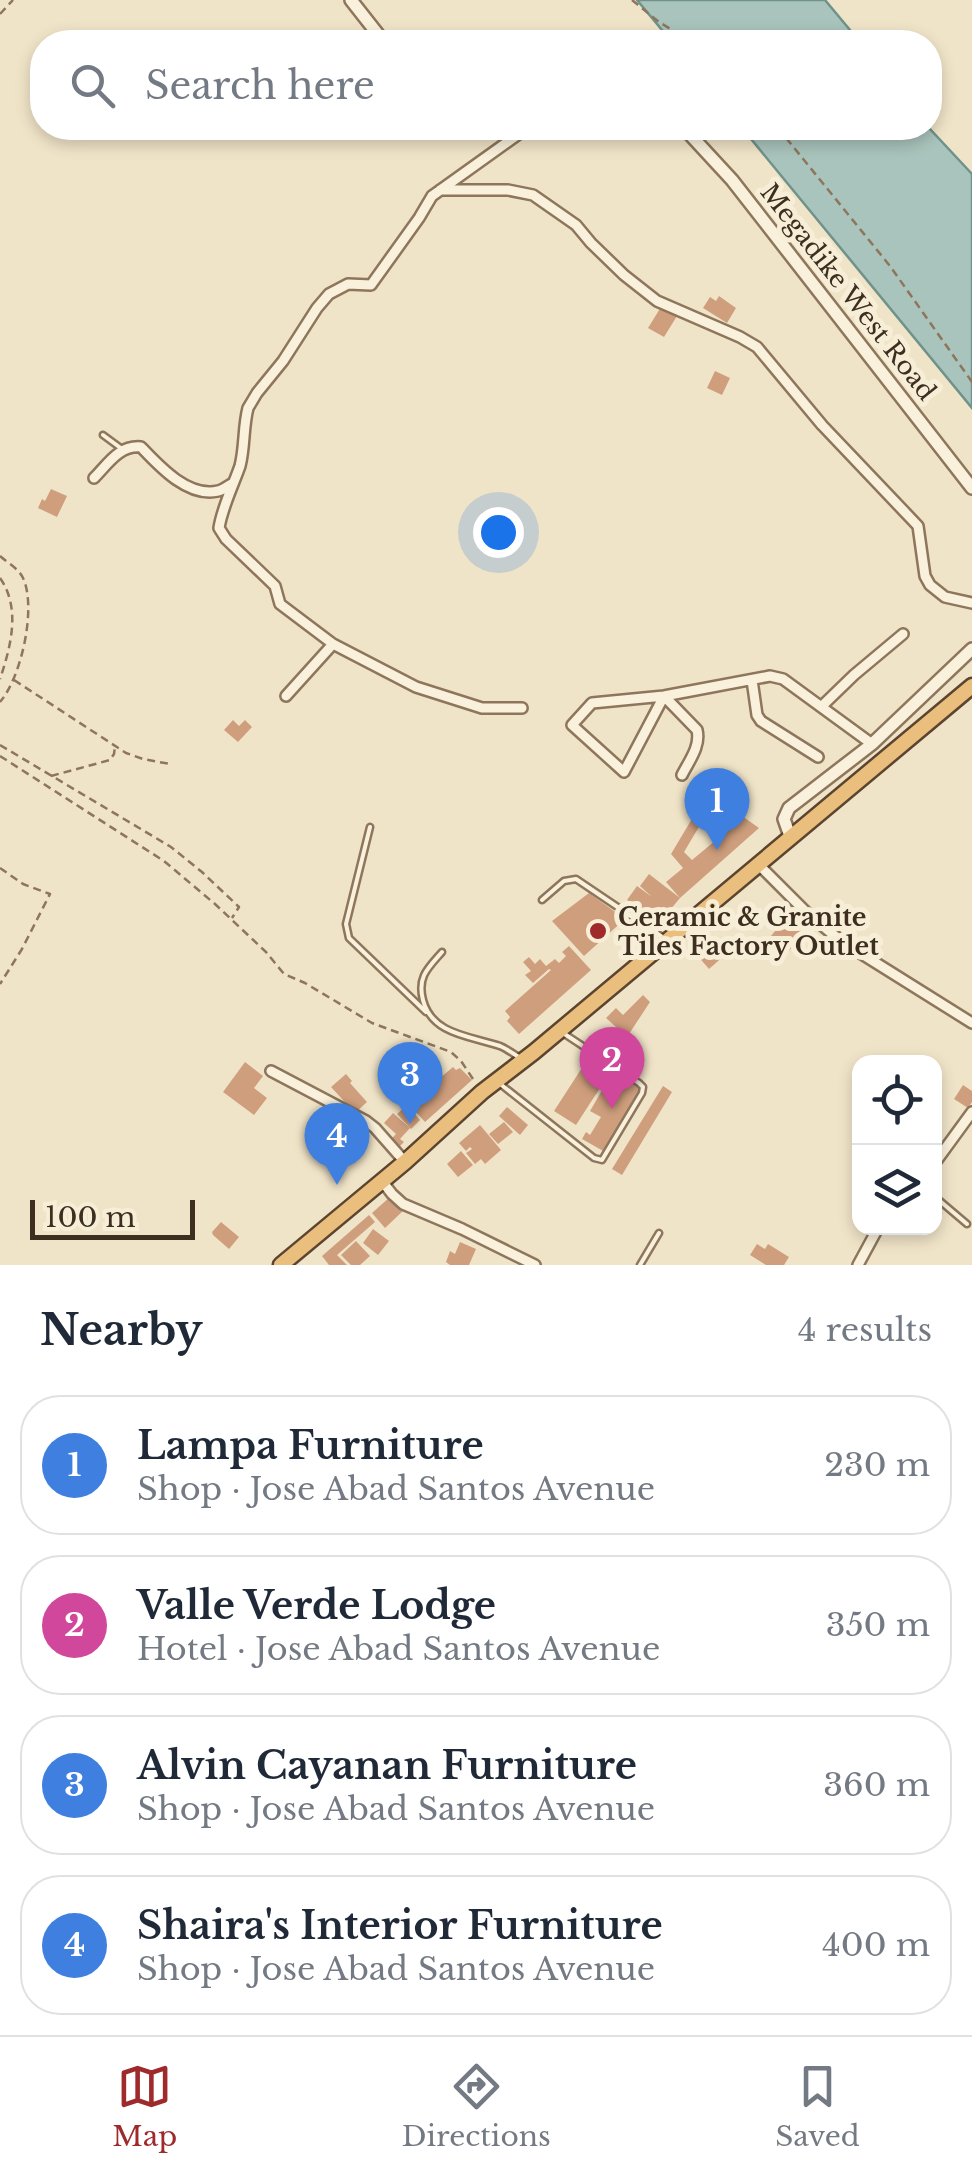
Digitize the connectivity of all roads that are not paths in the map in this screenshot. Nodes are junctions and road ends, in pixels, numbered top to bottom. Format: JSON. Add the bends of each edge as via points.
{"nodes":[{"id":1,"x":351,"y":0,"type":"edge"},
{"id":2,"x":375,"y":30,"type":"edge"},
{"id":3,"x":510,"y":140,"type":"edge"},
{"id":4,"x":695,"y":140,"type":"edge"},
{"id":5,"x":439,"y":190,"type":"junction"},
{"id":6,"x":103,"y":435,"type":"dead end"},
{"id":7,"x":122,"y":449,"type":"junction"},
{"id":8,"x":94,"y":478,"type":"dead end"},
{"id":9,"x":233,"y":484,"type":"junction"},
{"id":10,"x":972,"y":488,"type":"edge"},
{"id":11,"x":972,"y":603,"type":"edge"},
{"id":12,"x":903,"y":634,"type":"dead end"},
{"id":13,"x":334,"y":644,"type":"junction"},
{"id":14,"x":972,"y":649,"type":"edge"},
{"id":15,"x":752,"y":680,"type":"junction"},
{"id":16,"x":972,"y":686,"type":"edge"},
{"id":17,"x":286,"y":696,"type":"dead end"},
{"id":18,"x":664,"y":696,"type":"junction"},
{"id":19,"x":822,"y":706,"type":"junction"},
{"id":20,"x":522,"y":708,"type":"dead end"},
{"id":21,"x":872,"y":744,"type":"junction"},
{"id":22,"x":818,"y":757,"type":"dead end"},
{"id":23,"x":682,"y":774,"type":"dead end"},
{"id":24,"x":370,"y":827,"type":"dead end"},
{"id":25,"x":790,"y":836,"type":"junction"},
{"id":26,"x":757,"y":864,"type":"junction"},
{"id":27,"x":542,"y":900,"type":"dead end"},
{"id":28,"x":666,"y":940,"type":"junction"},
{"id":29,"x":442,"y":952,"type":"dead end"},
{"id":30,"x":426,"y":1012,"type":"junction"},
{"id":31,"x":971,"y":1022,"type":"edge"},
{"id":32,"x":559,"y":1031,"type":"junction"},
{"id":33,"x":524,"y":1060,"type":"junction"},
{"id":34,"x":272,"y":1071,"type":"dead end"},
{"id":35,"x":497,"y":1081,"type":"junction"},
{"id":36,"x":972,"y":1112,"type":"edge"},
{"id":37,"x":942,"y":1153,"type":"edge"},
{"id":38,"x":405,"y":1162,"type":"junction"},
{"id":39,"x":382,"y":1181,"type":"junction"},
{"id":40,"x":942,"y":1203,"type":"edge"},
{"id":41,"x":968,"y":1224,"type":"dead end"},
{"id":42,"x":659,"y":1234,"type":"dead end"},
{"id":43,"x":874,"y":1235,"type":"edge"},
{"id":44,"x":281,"y":1265,"type":"edge"},
{"id":45,"x":536,"y":1265,"type":"edge"},
{"id":46,"x":640,"y":1265,"type":"edge"},
{"id":47,"x":858,"y":1265,"type":"edge"}],
"edges":[{"from":1,"to":2,"type":"street"},
{"from":3,"to":5,"type":"street"},
{"from":4,"to":10,"type":"street","name":"Megadike West Road"},
{"from":5,"to":9,"type":"street","via":[[372,286],[348,284],[330,294],[257,393]]},
{"from":5,"to":11,"type":"street","via":[[533,195],[576,224],[656,301],[757,348],[920,528],[930,585]]},
{"from":6,"to":7,"type":"lane"},
{"from":7,"to":8,"type":"street"},
{"from":7,"to":9,"type":"street","via":[[141,447],[172,478],[192,487],[217,491]]},
{"from":9,"to":13,"type":"street","via":[[218,528],[275,586],[280,604]]},
{"from":12,"to":19,"type":"street"},
{"from":13,"to":17,"type":"street"},
{"from":13,"to":20,"type":"street","via":[[416,687],[482,708]]},
{"from":14,"to":21,"type":"street"},
{"from":15,"to":18,"type":"street"},
{"from":15,"to":19,"type":"street","via":[[784,679]]},
{"from":15,"to":22,"type":"street","via":[[761,721]]},
{"from":16,"to":25,"type":"highway"},
{"from":18,"to":18,"type":"street","via":[[624,772],[572,725],[592,704]]},
{"from":18,"to":23,"type":"street","via":[[698,737]]},
{"from":19,"to":21,"type":"street"},
{"from":21,"to":25,"type":"street","via":[[789,808],[784,819]]},
{"from":24,"to":30,"type":"lane","via":[[346,924],[349,938]]},
{"from":25,"to":26,"type":"highway"},
{"from":26,"to":28,"type":"highway"},
{"from":26,"to":31,"type":"street","via":[[841,941]]},
{"from":27,"to":28,"type":"lane","via":[[576,878]]},
{"from":28,"to":32,"type":"highway"},
{"from":29,"to":30,"type":"lane","via":[[420,980]]},
{"from":30,"to":33,"type":"lane","via":[[459,1036]]},
{"from":32,"to":33,"type":"highway"},
{"from":32,"to":35,"type":"lane","via":[[643,1087],[602,1160]]},
{"from":33,"to":35,"type":"highway"},
{"from":34,"to":38,"type":"street","via":[[366,1121]]},
{"from":35,"to":38,"type":"highway"},
{"from":36,"to":37,"type":"street"},
{"from":38,"to":39,"type":"highway"},
{"from":39,"to":44,"type":"highway"},
{"from":39,"to":45,"type":"street","via":[[403,1204]]},
{"from":40,"to":41,"type":"lane"},
{"from":42,"to":46,"type":"lane"},
{"from":43,"to":47,"type":"street"}]}
